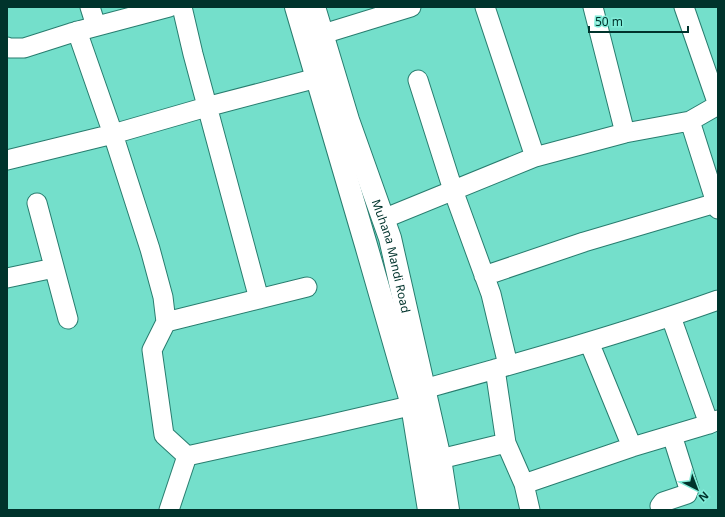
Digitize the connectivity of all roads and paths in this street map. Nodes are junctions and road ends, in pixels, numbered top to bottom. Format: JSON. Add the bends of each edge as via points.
{"nodes":[{"id":1,"x":90,"y":7,"type":"edge"},
{"id":2,"x":169,"y":7,"type":"edge"},
{"id":3,"x":182,"y":7,"type":"edge"},
{"id":4,"x":296,"y":7,"type":"edge"},
{"id":5,"x":314,"y":7,"type":"edge"},
{"id":6,"x":411,"y":7,"type":"edge"},
{"id":7,"x":485,"y":7,"type":"edge"},
{"id":8,"x":594,"y":7,"type":"edge"},
{"id":9,"x":684,"y":7,"type":"edge"},
{"id":10,"x":96,"y":26,"type":"junction"},
{"id":11,"x":77,"y":31,"type":"junction"},
{"id":12,"x":323,"y":34,"type":"junction"},
{"id":13,"x":8,"y":48,"type":"edge"},
{"id":14,"x":317,"y":78,"type":"junction"},
{"id":15,"x":418,"y":80,"type":"dead end"},
{"id":16,"x":718,"y":105,"type":"edge"},
{"id":17,"x":208,"y":107,"type":"junction"},
{"id":18,"x":690,"y":121,"type":"junction"},
{"id":19,"x":625,"y":133,"type":"junction"},
{"id":20,"x":113,"y":134,"type":"junction"},
{"id":21,"x":535,"y":157,"type":"junction"},
{"id":22,"x":7,"y":160,"type":"edge"},
{"id":23,"x":453,"y":190,"type":"junction"},
{"id":24,"x":37,"y":203,"type":"dead end"},
{"id":25,"x":717,"y":206,"type":"edge"},
{"id":26,"x":386,"y":228,"type":"junction"},
{"id":27,"x":366,"y":245,"type":"junction"},
{"id":28,"x":54,"y":268,"type":"junction"},
{"id":29,"x":484,"y":276,"type":"junction"},
{"id":30,"x":7,"y":278,"type":"edge"},
{"id":31,"x":307,"y":287,"type":"dead end"},
{"id":32,"x":259,"y":299,"type":"junction"},
{"id":33,"x":718,"y":300,"type":"edge"},
{"id":34,"x":670,"y":317,"type":"junction"},
{"id":35,"x":68,"y":319,"type":"dead end"},
{"id":36,"x":166,"y":322,"type":"junction"},
{"id":37,"x":589,"y":342,"type":"junction"},
{"id":38,"x":502,"y":367,"type":"junction"},
{"id":39,"x":421,"y":399,"type":"junction"},
{"id":40,"x":713,"y":422,"type":"edge"},
{"id":41,"x":672,"y":435,"type":"junction"},
{"id":42,"x":506,"y":443,"type":"junction"},
{"id":43,"x":632,"y":447,"type":"junction"},
{"id":44,"x":187,"y":456,"type":"junction"},
{"id":45,"x":440,"y":459,"type":"junction"},
{"id":46,"x":524,"y":484,"type":"junction"},
{"id":47,"x":170,"y":510,"type":"edge"},
{"id":48,"x":429,"y":510,"type":"edge"},
{"id":49,"x":448,"y":510,"type":"edge"},
{"id":50,"x":530,"y":510,"type":"edge"},
{"id":51,"x":661,"y":510,"type":"edge"}],
"edges":[{"from":1,"to":10,"type":"street"},
{"from":2,"to":10,"type":"street"},
{"from":3,"to":17,"type":"street"},
{"from":4,"to":14,"type":"main road"},
{"from":5,"to":12,"type":"main road","name":"Muhana Mandi Road"},
{"from":6,"to":12,"type":"street"},
{"from":7,"to":21,"type":"street"},
{"from":8,"to":19,"type":"street"},
{"from":9,"to":16,"type":"street"},
{"from":10,"to":11,"type":"street"},
{"from":11,"to":13,"type":"street","via":[[24,48]]},
{"from":11,"to":20,"type":"street"},
{"from":12,"to":26,"type":"main road","name":"Muhana Mandi Road","via":[[348,120]]},
{"from":14,"to":17,"type":"street"},
{"from":14,"to":27,"type":"main road"},
{"from":15,"to":23,"type":"street"},
{"from":16,"to":18,"type":"street"},
{"from":17,"to":20,"type":"street"},
{"from":17,"to":32,"type":"street"},
{"from":18,"to":19,"type":"street"},
{"from":18,"to":25,"type":"street"},
{"from":19,"to":21,"type":"street"},
{"from":20,"to":22,"type":"street"},
{"from":20,"to":36,"type":"street","via":[[150,249],[163,297]]},
{"from":21,"to":23,"type":"street"},
{"from":23,"to":26,"type":"street"},
{"from":23,"to":29,"type":"street"},
{"from":24,"to":28,"type":"street"},
{"from":25,"to":29,"type":"street","via":[[584,242]]},
{"from":26,"to":27,"type":"street"},
{"from":26,"to":39,"type":"main road","name":"Muhana Mandi Road"},
{"from":27,"to":39,"type":"main road"},
{"from":28,"to":30,"type":"street"},
{"from":28,"to":35,"type":"street"},
{"from":29,"to":38,"type":"street","via":[[491,294]]},
{"from":31,"to":32,"type":"street"},
{"from":32,"to":36,"type":"street"},
{"from":33,"to":34,"type":"street"},
{"from":34,"to":37,"type":"street"},
{"from":34,"to":40,"type":"street"},
{"from":36,"to":44,"type":"street","via":[[152,350],[164,435]]},
{"from":37,"to":38,"type":"street"},
{"from":37,"to":43,"type":"street"},
{"from":38,"to":39,"type":"street"},
{"from":38,"to":42,"type":"street"},
{"from":39,"to":44,"type":"street"},
{"from":39,"to":45,"type":"main road","name":"Muhana Mandi Road"},
{"from":39,"to":48,"type":"main road"},
{"from":40,"to":41,"type":"street"},
{"from":41,"to":43,"type":"street"},
{"from":41,"to":51,"type":"street","via":[[689,489],[687,494],[663,502]]},
{"from":42,"to":45,"type":"street"},
{"from":42,"to":46,"type":"street"},
{"from":43,"to":46,"type":"street"},
{"from":44,"to":47,"type":"street"},
{"from":45,"to":49,"type":"main road","name":"Muhana Mandi Road"},
{"from":46,"to":50,"type":"street"}]}
